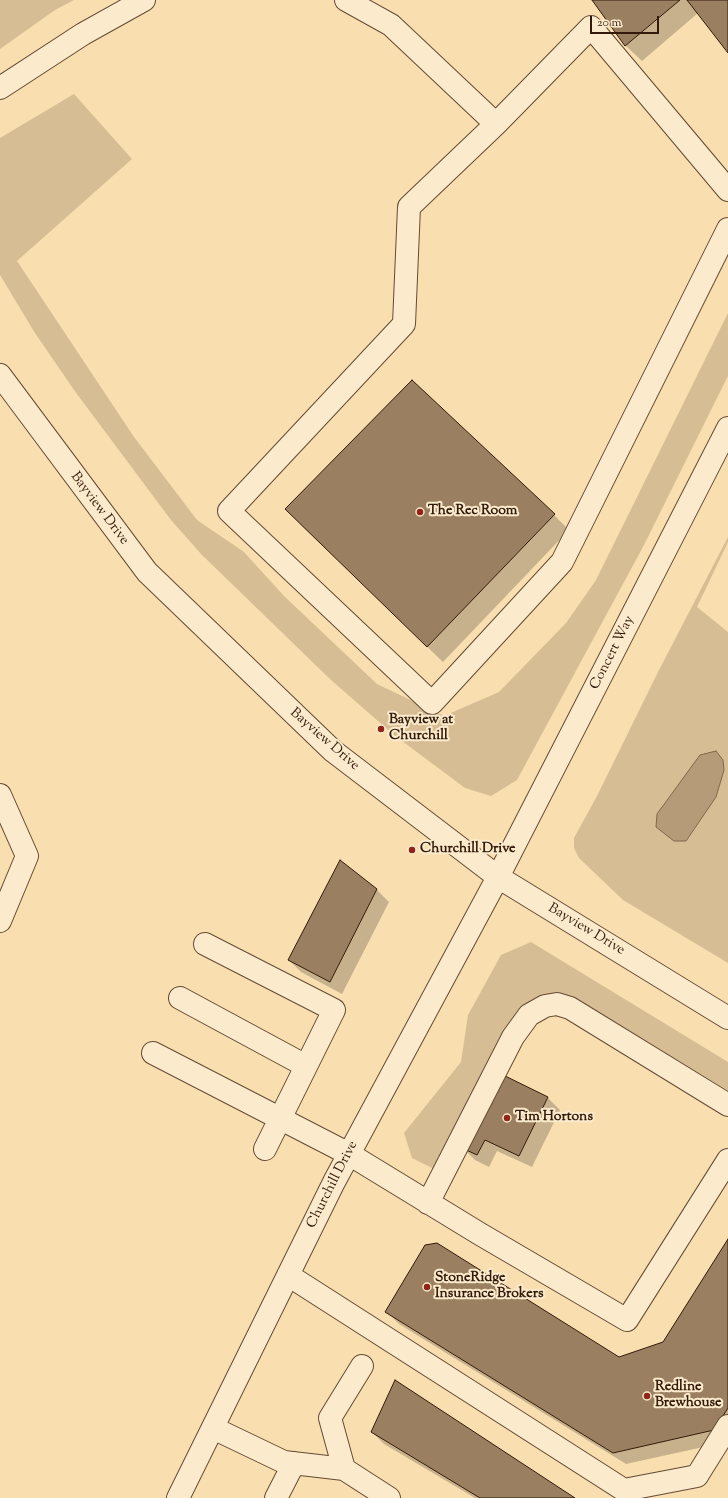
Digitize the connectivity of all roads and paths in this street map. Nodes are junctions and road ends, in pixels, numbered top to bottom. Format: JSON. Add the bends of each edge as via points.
{"nodes":[{"id":1,"x":125,"y":0,"type":"edge"},
{"id":2,"x":144,"y":0,"type":"edge"},
{"id":3,"x":346,"y":0,"type":"edge"},
{"id":4,"x":377,"y":0,"type":"edge"},
{"id":5,"x":391,"y":25,"type":"junction"},
{"id":6,"x":83,"y":34,"type":"junction"},
{"id":7,"x":0,"y":88,"type":"edge"},
{"id":8,"x":496,"y":124,"type":"junction"},
{"id":9,"x":728,"y":190,"type":"edge"},
{"id":10,"x":728,"y":229,"type":"edge"},
{"id":11,"x":0,"y":375,"type":"edge"},
{"id":12,"x":728,"y":428,"type":"edge"},
{"id":13,"x":0,"y":795,"type":"edge"},
{"id":14,"x":498,"y":877,"type":"junction"},
{"id":15,"x":0,"y":921,"type":"edge"},
{"id":16,"x":205,"y":944,"type":"dead end"},
{"id":17,"x":180,"y":998,"type":"dead end"},
{"id":18,"x":728,"y":1018,"type":"edge"},
{"id":19,"x":153,"y":1053,"type":"dead end"},
{"id":20,"x":306,"y":1066,"type":"junction"},
{"id":21,"x":728,"y":1105,"type":"edge"},
{"id":22,"x":280,"y":1119,"type":"junction"},
{"id":23,"x":265,"y":1149,"type":"dead end"},
{"id":24,"x":349,"y":1154,"type":"junction"},
{"id":25,"x":728,"y":1160,"type":"edge"},
{"id":26,"x":428,"y":1203,"type":"junction"},
{"id":27,"x":288,"y":1274,"type":"junction"},
{"id":28,"x":362,"y":1366,"type":"dead end"},
{"id":29,"x":728,"y":1426,"type":"edge"},
{"id":30,"x":213,"y":1428,"type":"junction"},
{"id":31,"x":294,"y":1463,"type":"junction"},
{"id":32,"x":344,"y":1469,"type":"junction"},
{"id":33,"x":178,"y":1498,"type":"edge"},
{"id":34,"x":276,"y":1498,"type":"edge"},
{"id":35,"x":389,"y":1498,"type":"edge"}],
"edges":[{"from":1,"to":6,"type":"street"},
{"from":2,"to":6,"type":"street"},
{"from":3,"to":5,"type":"street"},
{"from":4,"to":5,"type":"street"},
{"from":5,"to":8,"type":"street"},
{"from":6,"to":7,"type":"street"},
{"from":8,"to":9,"type":"street","via":[[591,27]]},
{"from":8,"to":10,"type":"street","via":[[409,207],[404,324],[229,511],[432,703],[562,562]]},
{"from":11,"to":14,"type":"street","name":"Bayview Drive","via":[[147,572],[333,751]]},
{"from":12,"to":14,"type":"street","name":"Concert Way"},
{"from":13,"to":15,"type":"street","via":[[27,856]]},
{"from":14,"to":18,"type":"street","name":"Bayview Drive"},
{"from":14,"to":24,"type":"street","name":"Churchill Drive"},
{"from":16,"to":20,"type":"street","via":[[334,1010]]},
{"from":17,"to":20,"type":"street"},
{"from":19,"to":22,"type":"street"},
{"from":20,"to":22,"type":"street"},
{"from":21,"to":26,"type":"street","via":[[570,1008],[557,1004],[545,1006],[529,1015],[513,1037]]},
{"from":22,"to":23,"type":"street"},
{"from":22,"to":24,"type":"street"},
{"from":24,"to":26,"type":"street"},
{"from":24,"to":27,"type":"street","name":"Churchill Drive"},
{"from":25,"to":26,"type":"street","via":[[627,1320]]},
{"from":27,"to":29,"type":"street","via":[[624,1490],[697,1476]]},
{"from":27,"to":30,"type":"street","name":"Churchill Drive"},
{"from":28,"to":32,"type":"street","via":[[330,1418]]},
{"from":30,"to":31,"type":"street","via":[[284,1462]]},
{"from":30,"to":33,"type":"street","name":"Churchill Drive"},
{"from":31,"to":32,"type":"street"},
{"from":31,"to":34,"type":"street"},
{"from":32,"to":35,"type":"street"}]}
